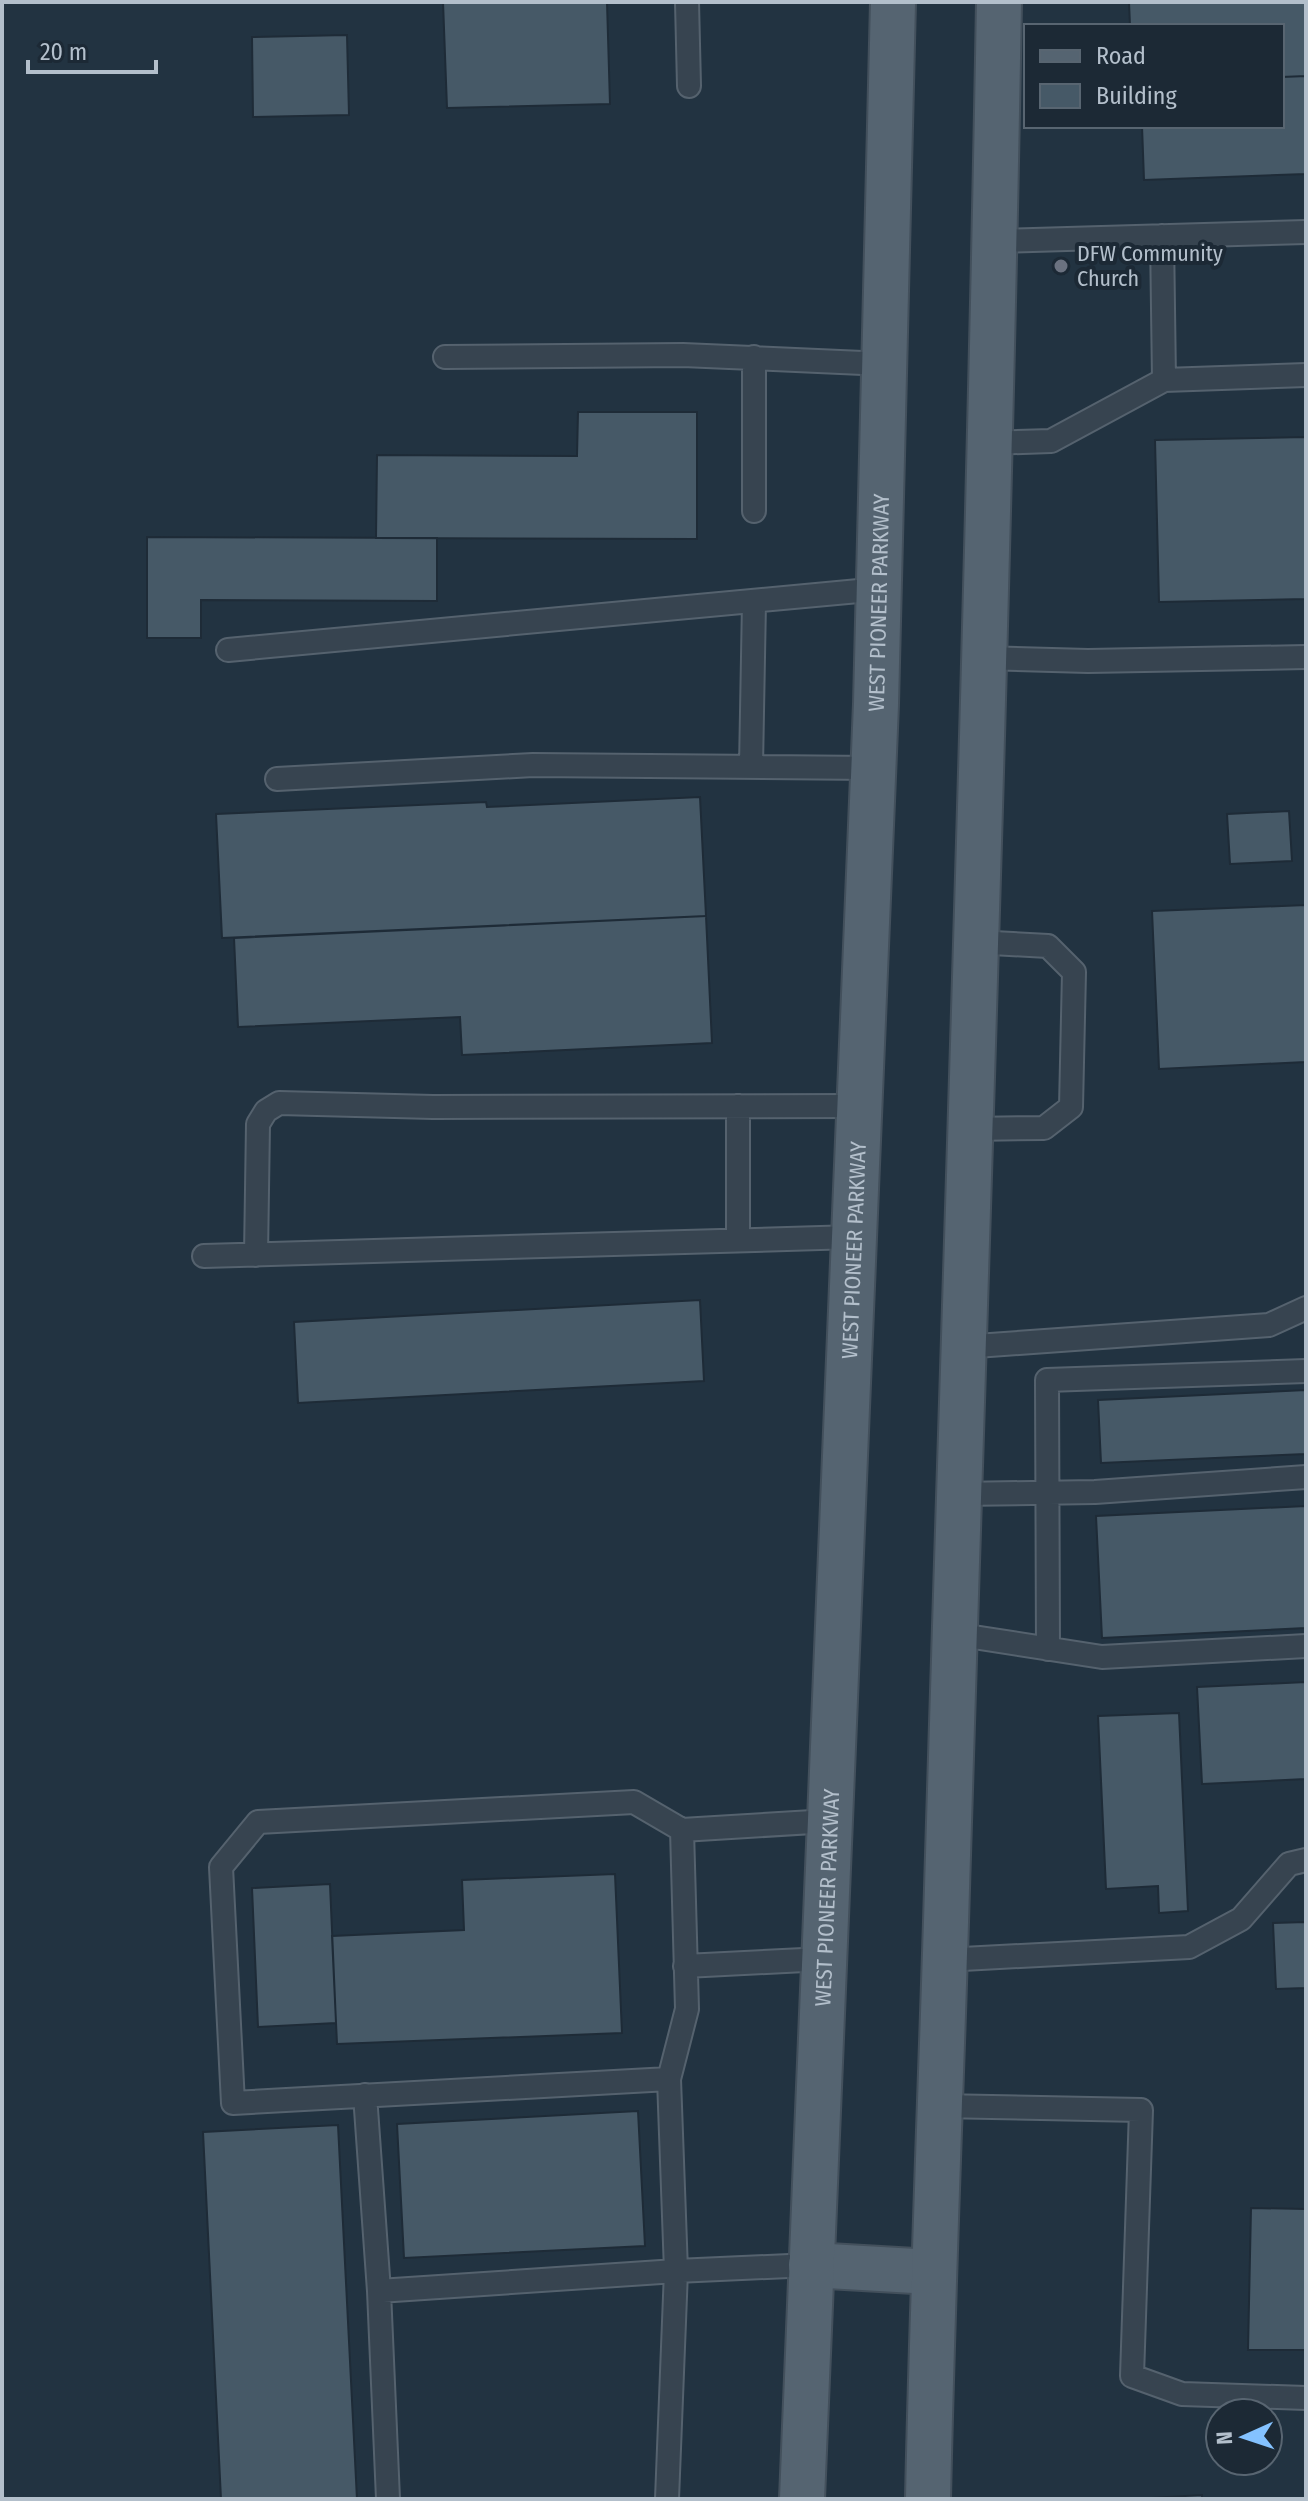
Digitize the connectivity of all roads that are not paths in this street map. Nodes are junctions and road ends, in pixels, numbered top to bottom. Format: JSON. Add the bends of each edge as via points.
{"nodes":[{"id":1,"x":687,"y":2,"type":"edge"},
{"id":2,"x":893,"y":2,"type":"edge"},
{"id":3,"x":999,"y":2,"type":"edge"},
{"id":4,"x":689,"y":86,"type":"dead end"},
{"id":5,"x":1306,"y":232,"type":"edge"},
{"id":6,"x":1162,"y":236,"type":"junction"},
{"id":7,"x":995,"y":241,"type":"junction"},
{"id":8,"x":445,"y":357,"type":"dead end"},
{"id":9,"x":754,"y":357,"type":"junction"},
{"id":10,"x":885,"y":364,"type":"junction"},
{"id":11,"x":1306,"y":375,"type":"edge"},
{"id":12,"x":1164,"y":380,"type":"junction"},
{"id":13,"x":989,"y":443,"type":"junction"},
{"id":14,"x":754,"y":511,"type":"dead end"},
{"id":15,"x":880,"y":589,"type":"junction"},
{"id":16,"x":754,"y":602,"type":"junction"},
{"id":17,"x":228,"y":650,"type":"dead end"},
{"id":18,"x":1306,"y":657,"type":"edge"},
{"id":19,"x":983,"y":658,"type":"junction"},
{"id":20,"x":751,"y":767,"type":"junction"},
{"id":21,"x":873,"y":768,"type":"junction"},
{"id":22,"x":277,"y":779,"type":"dead end"},
{"id":23,"x":974,"y":942,"type":"junction"},
{"id":24,"x":738,"y":1106,"type":"junction"},
{"id":25,"x":859,"y":1106,"type":"junction"},
{"id":26,"x":969,"y":1129,"type":"junction"},
{"id":27,"x":854,"y":1237,"type":"junction"},
{"id":28,"x":738,"y":1240,"type":"junction"},
{"id":29,"x":256,"y":1255,"type":"junction"},
{"id":30,"x":204,"y":1256,"type":"dead end"},
{"id":31,"x":1306,"y":1308,"type":"edge"},
{"id":32,"x":962,"y":1347,"type":"junction"},
{"id":33,"x":1306,"y":1371,"type":"edge"},
{"id":34,"x":1306,"y":1477,"type":"edge"},
{"id":35,"x":1047,"y":1492,"type":"junction"},
{"id":36,"x":958,"y":1494,"type":"junction"},
{"id":37,"x":954,"y":1634,"type":"junction"},
{"id":38,"x":1306,"y":1646,"type":"edge"},
{"id":39,"x":1048,"y":1649,"type":"junction"},
{"id":40,"x":829,"y":1821,"type":"junction"},
{"id":41,"x":682,"y":1830,"type":"junction"},
{"id":42,"x":1306,"y":1860,"type":"edge"},
{"id":43,"x":824,"y":1959,"type":"junction"},
{"id":44,"x":944,"y":1960,"type":"junction"},
{"id":45,"x":685,"y":1966,"type":"junction"},
{"id":46,"x":669,"y":2079,"type":"junction"},
{"id":47,"x":365,"y":2095,"type":"junction"},
{"id":48,"x":939,"y":2106,"type":"junction"},
{"id":49,"x":811,"y":2265,"type":"junction"},
{"id":50,"x":676,"y":2271,"type":"junction"},
{"id":51,"x":932,"y":2272,"type":"junction"},
{"id":52,"x":379,"y":2291,"type":"junction"},
{"id":53,"x":1306,"y":2398,"type":"edge"},
{"id":54,"x":388,"y":2499,"type":"edge"},
{"id":55,"x":667,"y":2499,"type":"edge"},
{"id":56,"x":802,"y":2499,"type":"edge"},
{"id":57,"x":928,"y":2499,"type":"edge"}],
"edges":[{"from":1,"to":4,"type":"lane"},
{"from":2,"to":10,"type":"main road","name":"WEST PIONEER PARKWAY"},
{"from":3,"to":7,"type":"main road"},
{"from":5,"to":6,"type":"lane"},
{"from":6,"to":7,"type":"lane"},
{"from":6,"to":12,"type":"lane"},
{"from":7,"to":13,"type":"main road"},
{"from":8,"to":9,"type":"lane"},
{"from":9,"to":10,"type":"lane"},
{"from":9,"to":14,"type":"lane"},
{"from":10,"to":15,"type":"main road","name":"WEST PIONEER PARKWAY"},
{"from":11,"to":12,"type":"lane"},
{"from":12,"to":13,"type":"lane","via":[[1051,441]]},
{"from":13,"to":19,"type":"main road"},
{"from":15,"to":16,"type":"lane"},
{"from":15,"to":21,"type":"main road","name":"WEST PIONEER PARKWAY"},
{"from":16,"to":17,"type":"lane"},
{"from":16,"to":20,"type":"lane"},
{"from":18,"to":19,"type":"lane"},
{"from":19,"to":23,"type":"main road"},
{"from":20,"to":21,"type":"lane"},
{"from":20,"to":22,"type":"lane","via":[[533,765]]},
{"from":21,"to":25,"type":"main road","name":"WEST PIONEER PARKWAY"},
{"from":23,"to":26,"type":"main road"},
{"from":23,"to":26,"type":"lane","via":[[1048,946],[1074,972],[1071,1107],[1044,1128]]},
{"from":24,"to":25,"type":"lane"},
{"from":24,"to":28,"type":"lane"},
{"from":24,"to":29,"type":"lane","via":[[279,1103],[258,1124]]},
{"from":25,"to":27,"type":"main road","name":"WEST PIONEER PARKWAY"},
{"from":26,"to":32,"type":"main road"},
{"from":27,"to":28,"type":"lane"},
{"from":27,"to":40,"type":"main road","name":"WEST PIONEER PARKWAY"},
{"from":28,"to":29,"type":"lane"},
{"from":29,"to":30,"type":"lane"},
{"from":31,"to":32,"type":"lane","via":[[1269,1325]]},
{"from":32,"to":36,"type":"main road"},
{"from":33,"to":35,"type":"lane","via":[[1047,1380]]},
{"from":34,"to":35,"type":"lane"},
{"from":35,"to":36,"type":"lane"},
{"from":35,"to":39,"type":"lane"},
{"from":36,"to":37,"type":"main road"},
{"from":37,"to":39,"type":"lane"},
{"from":37,"to":44,"type":"main road"},
{"from":38,"to":39,"type":"lane","via":[[1102,1657]]},
{"from":40,"to":41,"type":"lane"},
{"from":40,"to":43,"type":"main road","name":"WEST PIONEER PARKWAY"},
{"from":41,"to":45,"type":"lane"},
{"from":41,"to":47,"type":"lane","via":[[634,1802],[258,1822],[221,1867],[233,2103]]},
{"from":42,"to":44,"type":"lane","via":[[1289,1864],[1241,1919],[1189,1947]]},
{"from":43,"to":45,"type":"lane"},
{"from":43,"to":49,"type":"main road","name":"WEST PIONEER PARKWAY"},
{"from":44,"to":48,"type":"main road"},
{"from":45,"to":46,"type":"lane","via":[[687,2009]]},
{"from":46,"to":47,"type":"lane"},
{"from":46,"to":50,"type":"lane"},
{"from":47,"to":52,"type":"lane"},
{"from":48,"to":51,"type":"main road"},
{"from":48,"to":53,"type":"lane","via":[[1141,2110],[1132,2376],[1182,2394]]},
{"from":49,"to":50,"type":"lane"},
{"from":49,"to":51,"type":"main road"},
{"from":49,"to":56,"type":"main road","name":"WEST PIONEER PARKWAY"},
{"from":50,"to":52,"type":"lane"},
{"from":50,"to":55,"type":"lane"},
{"from":51,"to":57,"type":"main road"},
{"from":52,"to":54,"type":"lane"}]}
